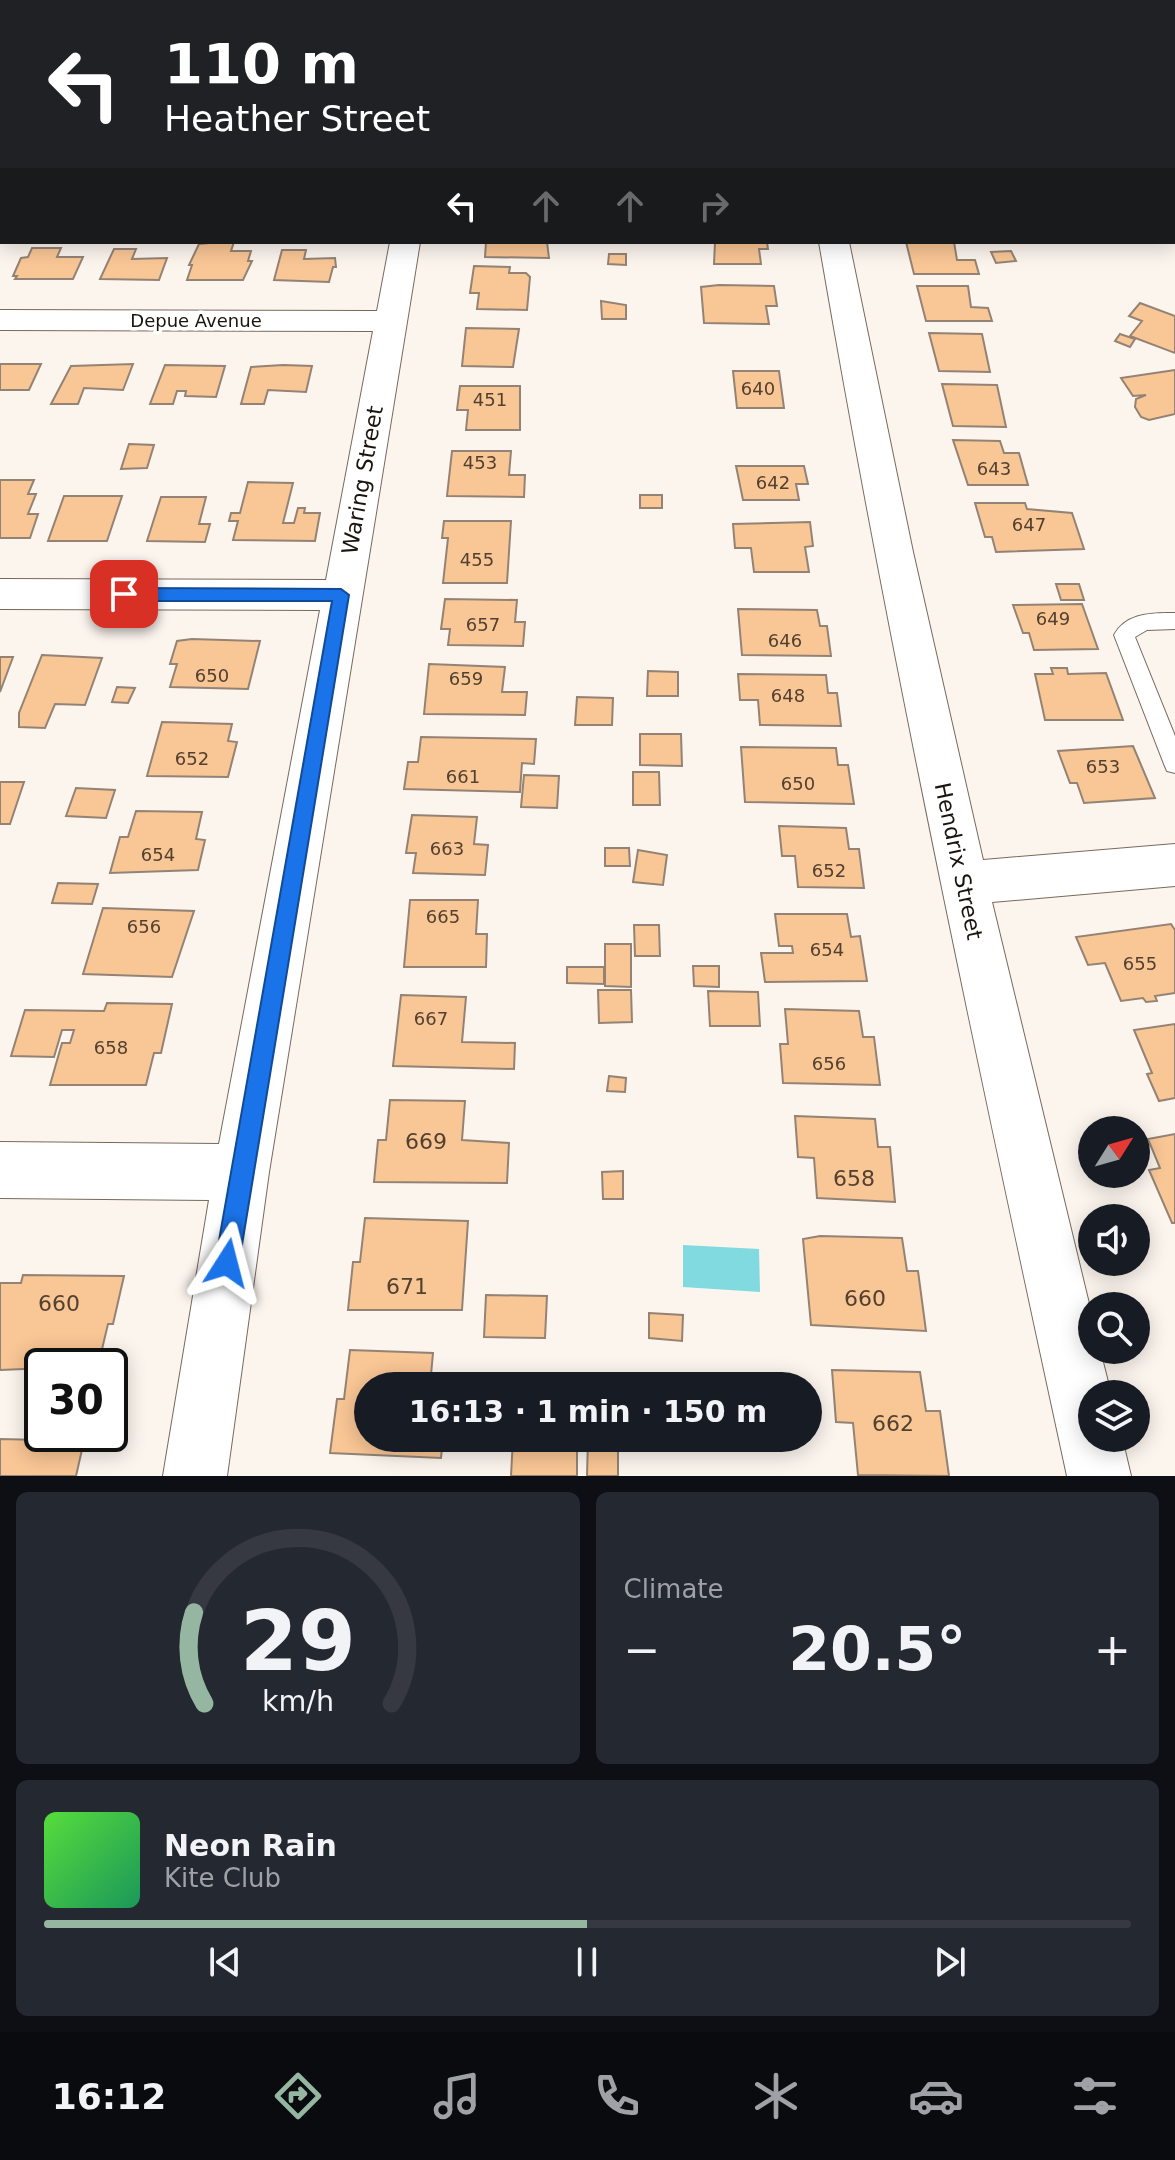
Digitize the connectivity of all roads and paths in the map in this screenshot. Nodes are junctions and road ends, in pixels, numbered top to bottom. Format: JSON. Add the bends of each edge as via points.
{"nodes":[{"id":1,"x":405,"y":244,"type":"edge"},
{"id":2,"x":834,"y":244,"type":"edge"},
{"id":3,"x":0,"y":320,"type":"edge"},
{"id":4,"x":392,"y":321,"type":"junction"},
{"id":5,"x":0,"y":594,"type":"edge"},
{"id":6,"x":341,"y":595,"type":"junction"},
{"id":7,"x":1175,"y":621,"type":"edge"},
{"id":8,"x":1175,"y":764,"type":"edge"},
{"id":9,"x":1175,"y":865,"type":"edge"},
{"id":10,"x":963,"y":883,"type":"junction"},
{"id":11,"x":0,"y":1170,"type":"edge"},
{"id":12,"x":241,"y":1172,"type":"junction"},
{"id":13,"x":195,"y":1476,"type":"edge"},
{"id":14,"x":1099,"y":1476,"type":"edge"}],
"edges":[{"from":1,"to":4,"type":"street","name":"Waring Street"},
{"from":2,"to":10,"type":"street","name":"Hendrix Street"},
{"from":3,"to":4,"type":"street","name":"Depue Avenue"},
{"from":4,"to":6,"type":"street","name":"Waring Street"},
{"from":5,"to":6,"type":"street"},
{"from":6,"to":12,"type":"street","name":"Waring Street"},
{"from":7,"to":8,"type":"lane","via":[[1141,623],[1124,635]]},
{"from":9,"to":10,"type":"street"},
{"from":10,"to":14,"type":"street","name":"Hendrix Street"},
{"from":11,"to":12,"type":"street"},
{"from":12,"to":13,"type":"street","name":"Waring Street"}]}
